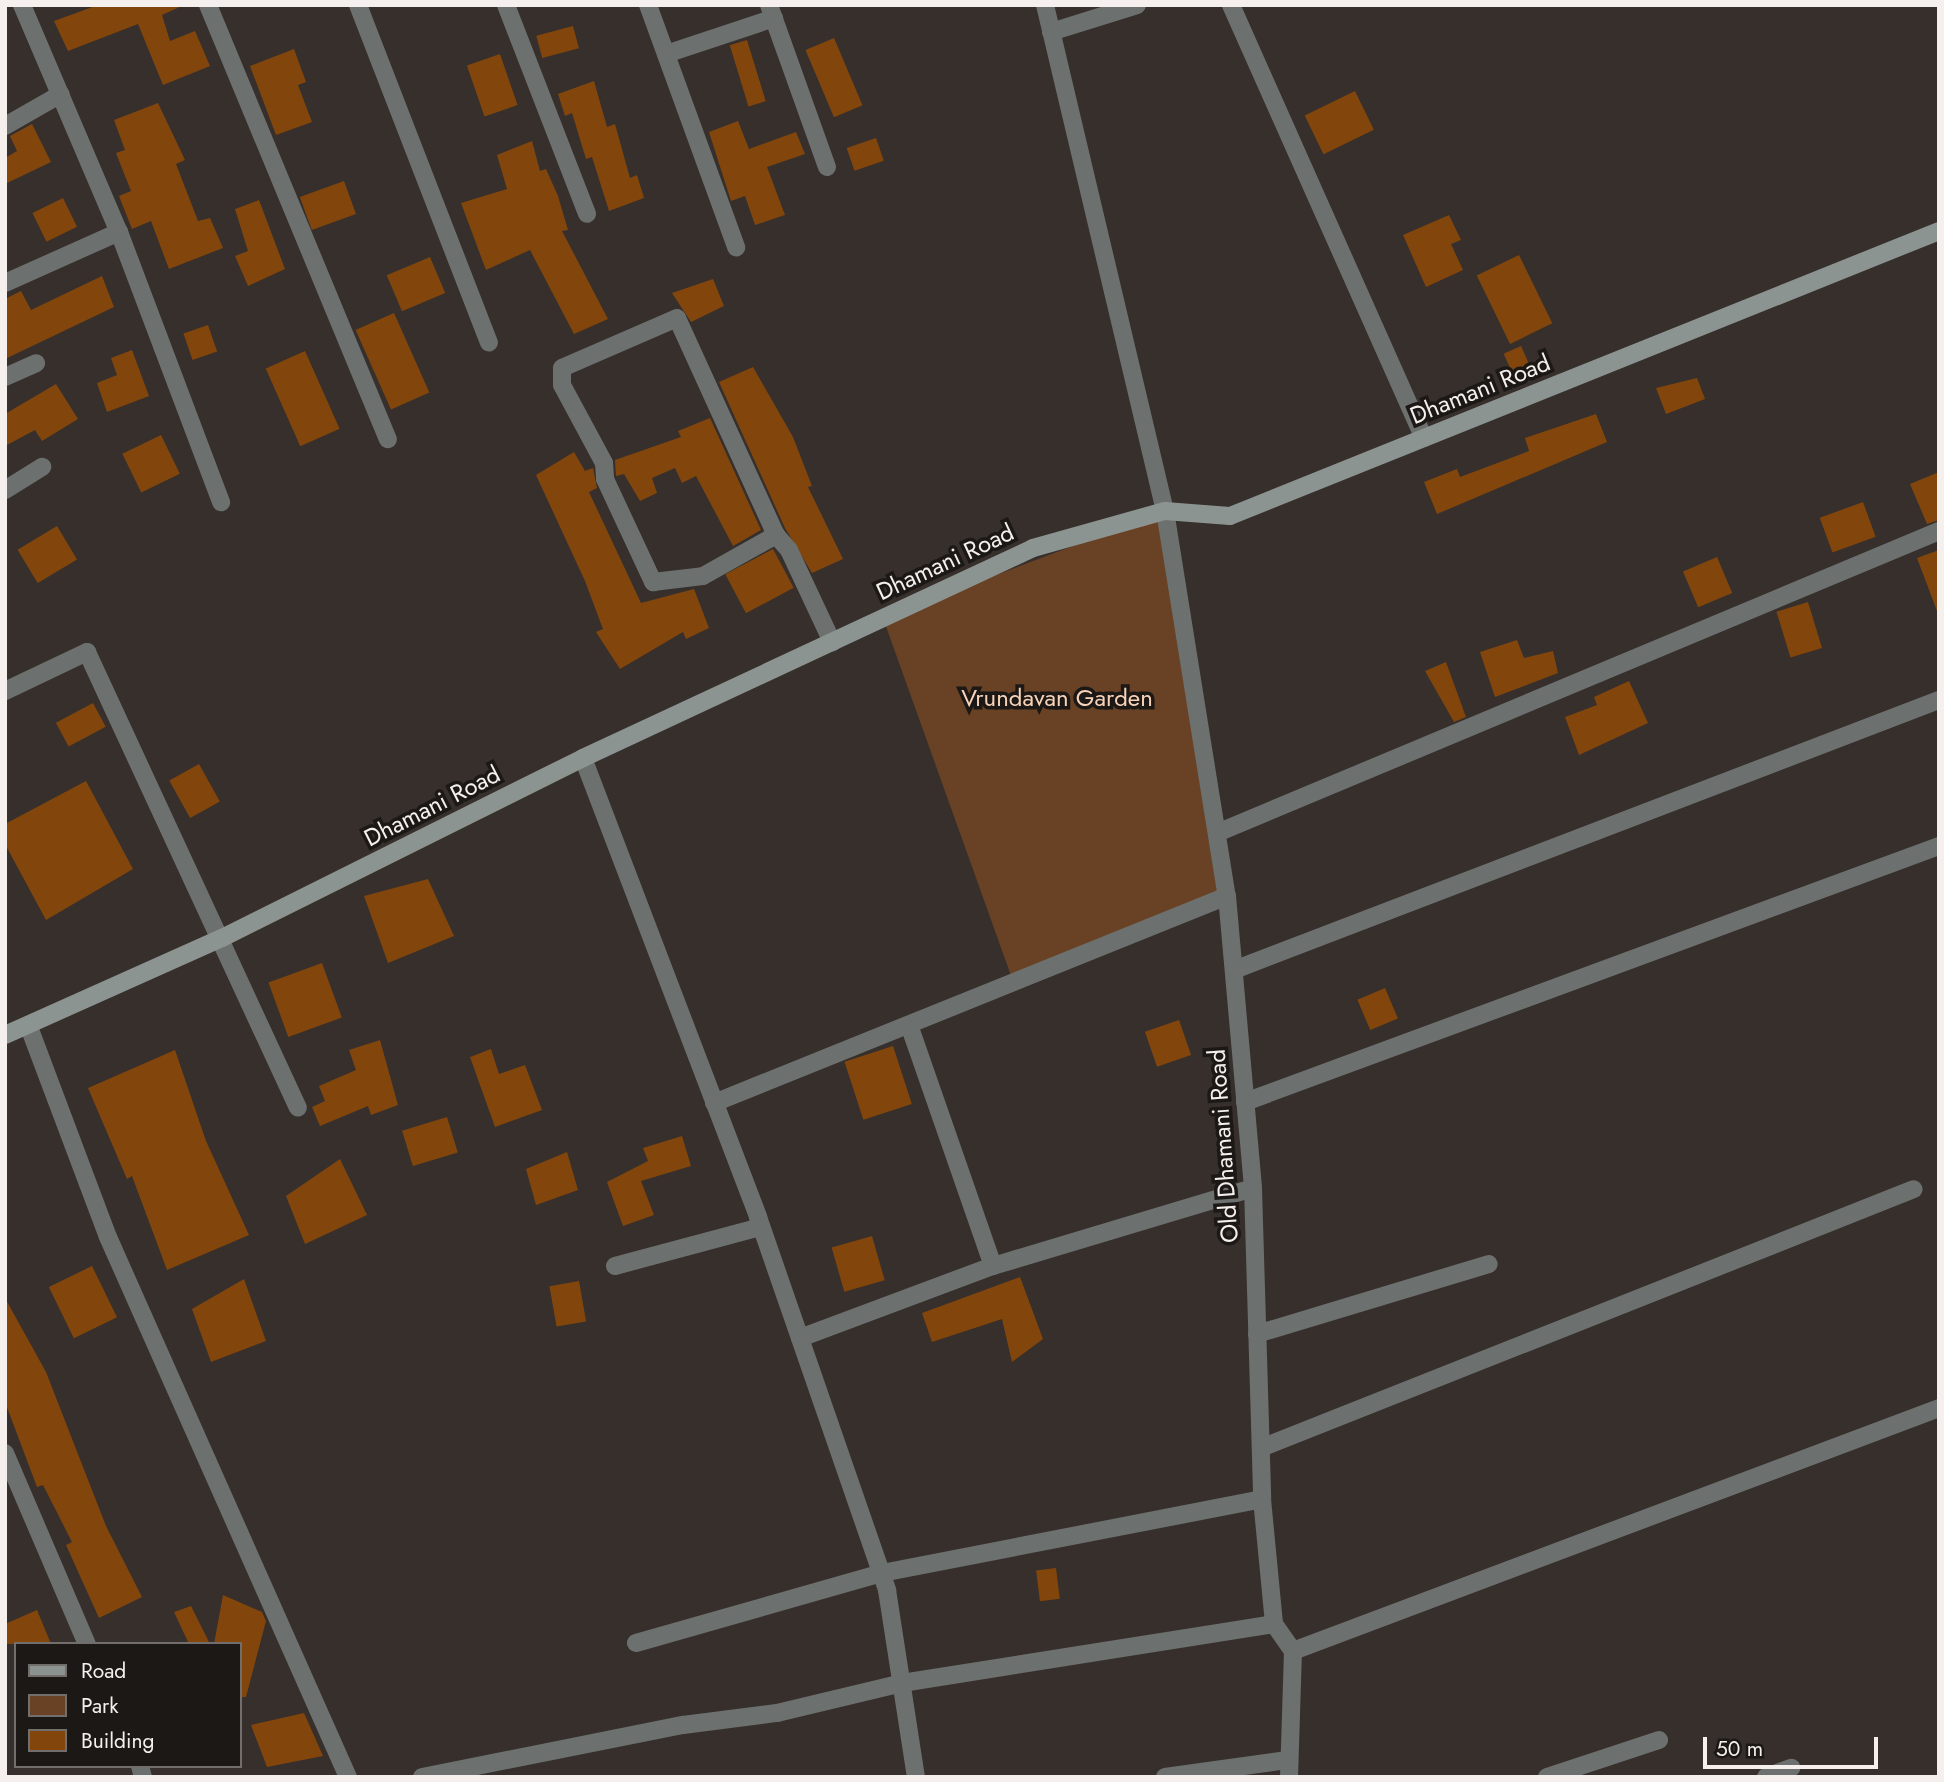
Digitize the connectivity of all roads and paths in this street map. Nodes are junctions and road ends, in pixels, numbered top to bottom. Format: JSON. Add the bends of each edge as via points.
{"nodes":[{"id":1,"x":22,"y":5,"type":"edge"},
{"id":2,"x":208,"y":5,"type":"edge"},
{"id":3,"x":358,"y":5,"type":"edge"},
{"id":4,"x":506,"y":5,"type":"edge"},
{"id":5,"x":648,"y":5,"type":"edge"},
{"id":6,"x":1045,"y":5,"type":"edge"},
{"id":7,"x":1137,"y":5,"type":"edge"},
{"id":8,"x":1231,"y":5,"type":"edge"},
{"id":9,"x":772,"y":11,"type":"edge"},
{"id":10,"x":1051,"y":33,"type":"junction"},
{"id":11,"x":666,"y":54,"type":"junction"},
{"id":12,"x":61,"y":94,"type":"junction"},
{"id":13,"x":5,"y":126,"type":"edge"},
{"id":14,"x":827,"y":167,"type":"dead end"},
{"id":15,"x":587,"y":214,"type":"dead end"},
{"id":16,"x":119,"y":232,"type":"junction"},
{"id":17,"x":1939,"y":232,"type":"edge"},
{"id":18,"x":736,"y":247,"type":"dead end"},
{"id":19,"x":5,"y":283,"type":"edge"},
{"id":20,"x":489,"y":342,"type":"dead end"},
{"id":21,"x":36,"y":363,"type":"dead end"},
{"id":22,"x":5,"y":377,"type":"edge"},
{"id":23,"x":1424,"y":438,"type":"junction"},
{"id":24,"x":388,"y":439,"type":"dead end"},
{"id":25,"x":42,"y":467,"type":"dead end"},
{"id":26,"x":5,"y":490,"type":"edge"},
{"id":27,"x":221,"y":502,"type":"dead end"},
{"id":28,"x":1165,"y":511,"type":"junction"},
{"id":29,"x":1939,"y":531,"type":"edge"},
{"id":30,"x":775,"y":533,"type":"dead end"},
{"id":31,"x":831,"y":642,"type":"junction"},
{"id":32,"x":5,"y":691,"type":"edge"},
{"id":33,"x":1939,"y":700,"type":"edge"},
{"id":34,"x":583,"y":758,"type":"junction"},
{"id":35,"x":1217,"y":832,"type":"junction"},
{"id":36,"x":1939,"y":846,"type":"edge"},
{"id":37,"x":1227,"y":896,"type":"junction"},
{"id":38,"x":222,"y":938,"type":"junction"},
{"id":39,"x":1234,"y":970,"type":"junction"},
{"id":40,"x":29,"y":1027,"type":"junction"},
{"id":41,"x":910,"y":1028,"type":"junction"},
{"id":42,"x":5,"y":1035,"type":"edge"},
{"id":43,"x":1245,"y":1102,"type":"junction"},
{"id":44,"x":715,"y":1103,"type":"junction"},
{"id":45,"x":298,"y":1108,"type":"dead end"},
{"id":46,"x":1253,"y":1188,"type":"junction"},
{"id":47,"x":1914,"y":1189,"type":"dead end"},
{"id":48,"x":761,"y":1227,"type":"junction"},
{"id":49,"x":1489,"y":1264,"type":"dead end"},
{"id":50,"x":615,"y":1266,"type":"dead end"},
{"id":51,"x":993,"y":1266,"type":"junction"},
{"id":52,"x":1257,"y":1334,"type":"junction"},
{"id":53,"x":800,"y":1338,"type":"junction"},
{"id":54,"x":1939,"y":1408,"type":"edge"},
{"id":55,"x":1261,"y":1448,"type":"junction"},
{"id":56,"x":5,"y":1453,"type":"edge"},
{"id":57,"x":1262,"y":1499,"type":"junction"},
{"id":58,"x":882,"y":1573,"type":"junction"},
{"id":59,"x":1274,"y":1624,"type":"junction"},
{"id":60,"x":86,"y":1642,"type":"edge"},
{"id":61,"x":636,"y":1643,"type":"dead end"},
{"id":62,"x":1293,"y":1651,"type":"junction"},
{"id":63,"x":902,"y":1683,"type":"junction"},
{"id":64,"x":1659,"y":1740,"type":"dead end"},
{"id":65,"x":1289,"y":1768,"type":"edge"},
{"id":66,"x":1791,"y":1768,"type":"dead end"},
{"id":67,"x":348,"y":1777,"type":"edge"},
{"id":68,"x":422,"y":1777,"type":"edge"},
{"id":69,"x":916,"y":1777,"type":"edge"},
{"id":70,"x":1165,"y":1777,"type":"edge"},
{"id":71,"x":1547,"y":1777,"type":"edge"},
{"id":72,"x":1766,"y":1777,"type":"edge"}],
"edges":[{"from":1,"to":12,"type":"street"},
{"from":2,"to":24,"type":"street"},
{"from":3,"to":20,"type":"street"},
{"from":4,"to":15,"type":"street"},
{"from":5,"to":11,"type":"street"},
{"from":6,"to":10,"type":"street","name":"Old Dhamani Road"},
{"from":7,"to":10,"type":"street"},
{"from":8,"to":23,"type":"street"},
{"from":9,"to":11,"type":"street"},
{"from":9,"to":14,"type":"street"},
{"from":10,"to":28,"type":"street","name":"Old Dhamani Road"},
{"from":11,"to":18,"type":"street"},
{"from":12,"to":13,"type":"street"},
{"from":12,"to":16,"type":"street"},
{"from":16,"to":19,"type":"street"},
{"from":16,"to":27,"type":"street"},
{"from":17,"to":23,"type":"main road","name":"Dhamani Road"},
{"from":21,"to":22,"type":"street"},
{"from":23,"to":28,"type":"main road","name":"Dhamani Road","via":[[1230,516]]},
{"from":25,"to":26,"type":"street"},
{"from":28,"to":31,"type":"main road","name":"Dhamani Road","via":[[1033,548]]},
{"from":28,"to":35,"type":"street","name":"Old Dhamani Road"},
{"from":29,"to":35,"type":"street"},
{"from":30,"to":31,"type":"street","via":[[677,318],[562,368],[562,385],[604,463],[606,479],[653,582],[703,576],[776,535],[789,550]]},
{"from":31,"to":34,"type":"main road","name":"Dhamani Road"},
{"from":32,"to":38,"type":"street","via":[[87,652]]},
{"from":33,"to":39,"type":"street"},
{"from":34,"to":38,"type":"main road","name":"Dhamani Road"},
{"from":34,"to":44,"type":"street"},
{"from":35,"to":37,"type":"street","name":"Old Dhamani Road"},
{"from":36,"to":43,"type":"street"},
{"from":37,"to":39,"type":"street","name":"Old Dhamani Road"},
{"from":37,"to":41,"type":"street"},
{"from":38,"to":40,"type":"main road","name":"Dhamani Road"},
{"from":38,"to":45,"type":"street"},
{"from":39,"to":43,"type":"street","name":"Old Dhamani Road"},
{"from":40,"to":42,"type":"main road","name":"Dhamani Road"},
{"from":40,"to":67,"type":"street","via":[[108,1237]]},
{"from":41,"to":44,"type":"street"},
{"from":41,"to":51,"type":"street"},
{"from":43,"to":46,"type":"street","name":"Old Dhamani Road"},
{"from":44,"to":48,"type":"street"},
{"from":46,"to":51,"type":"street"},
{"from":46,"to":52,"type":"street","name":"Old Dhamani Road"},
{"from":47,"to":55,"type":"street"},
{"from":48,"to":50,"type":"street"},
{"from":48,"to":53,"type":"street"},
{"from":49,"to":52,"type":"street"},
{"from":51,"to":53,"type":"street"},
{"from":52,"to":55,"type":"street","name":"Old Dhamani Road"},
{"from":53,"to":58,"type":"street"},
{"from":54,"to":62,"type":"street"},
{"from":55,"to":57,"type":"street","name":"Old Dhamani Road"},
{"from":56,"to":60,"type":"street"},
{"from":57,"to":58,"type":"street"},
{"from":57,"to":59,"type":"street","name":"Old Dhamani Road"},
{"from":58,"to":61,"type":"street"},
{"from":58,"to":63,"type":"street"},
{"from":59,"to":62,"type":"street","name":"Old Dhamani Road"},
{"from":59,"to":63,"type":"street"},
{"from":62,"to":65,"type":"street"},
{"from":63,"to":68,"type":"street","via":[[777,1713],[683,1725]]},
{"from":63,"to":69,"type":"street"},
{"from":64,"to":71,"type":"street"},
{"from":65,"to":70,"type":"street"},
{"from":66,"to":72,"type":"street"}]}
